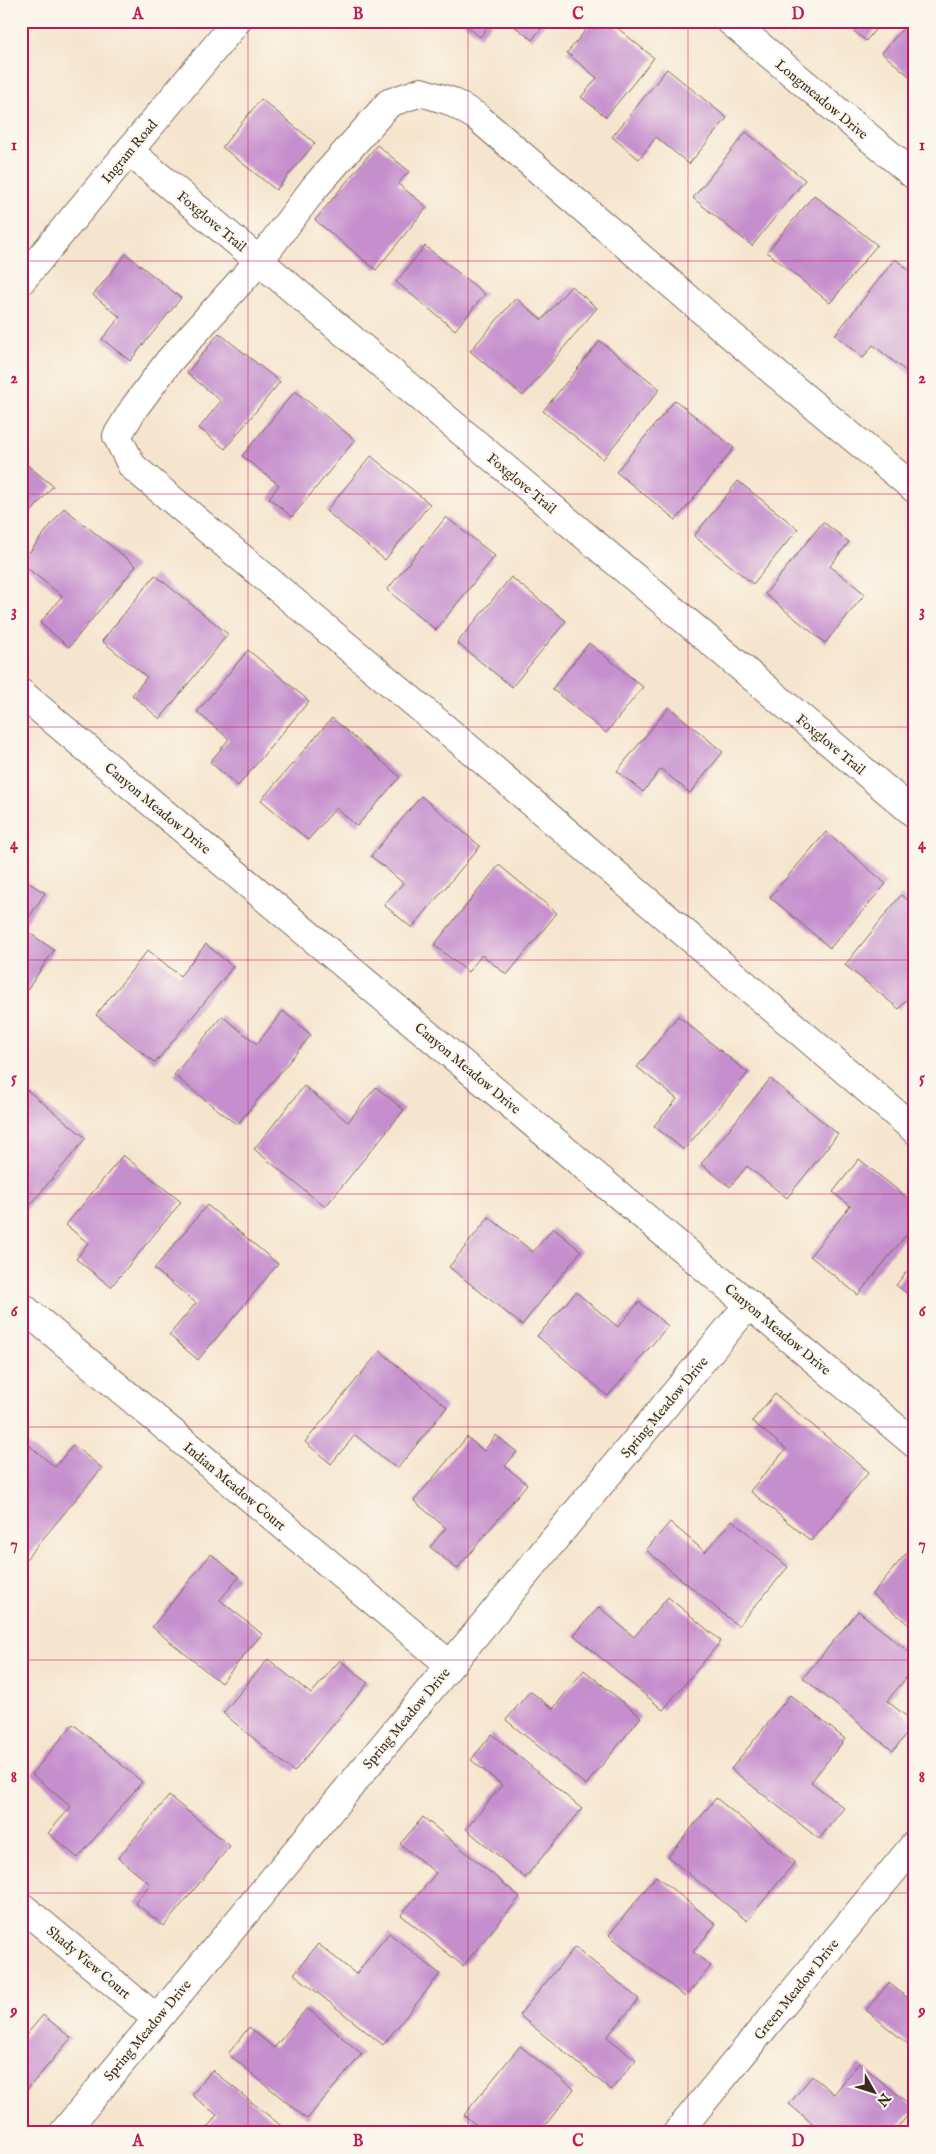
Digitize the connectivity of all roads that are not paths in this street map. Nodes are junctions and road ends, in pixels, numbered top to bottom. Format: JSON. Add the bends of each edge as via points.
{"nodes":[{"id":1,"x":237,"y":21,"type":"edge"},
{"id":2,"x":730,"y":21,"type":"edge"},
{"id":3,"x":129,"y":151,"type":"junction"},
{"id":4,"x":915,"y":176,"type":"edge"},
{"id":5,"x":259,"y":261,"type":"junction"},
{"id":6,"x":21,"y":280,"type":"edge"},
{"id":7,"x":915,"y":489,"type":"edge"},
{"id":8,"x":21,"y":693,"type":"edge"},
{"id":9,"x":915,"y":814,"type":"edge"},
{"id":10,"x":915,"y":1130,"type":"edge"},
{"id":11,"x":749,"y":1304,"type":"junction"},
{"id":12,"x":21,"y":1306,"type":"edge"},
{"id":13,"x":915,"y":1444,"type":"edge"},
{"id":14,"x":450,"y":1665,"type":"junction"},
{"id":15,"x":915,"y":1844,"type":"edge"},
{"id":16,"x":21,"y":1906,"type":"edge"},
{"id":17,"x":157,"y":2019,"type":"junction"},
{"id":18,"x":63,"y":2133,"type":"edge"},
{"id":19,"x":677,"y":2133,"type":"edge"}],
"edges":[{"from":1,"to":3,"type":"street","name":"Ingram Road"},
{"from":2,"to":4,"type":"street","name":"Longmeadow Drive"},
{"from":3,"to":5,"type":"street","name":"Foxglove Trail"},
{"from":3,"to":6,"type":"street","name":"Ingram Road"},
{"from":5,"to":7,"type":"street","via":[[315,187],[389,103],[421,92],[450,101],[476,116]]},
{"from":5,"to":9,"type":"street","name":"Foxglove Trail"},
{"from":5,"to":10,"type":"street","via":[[169,361],[134,408],[117,436],[132,466],[465,745]]},
{"from":8,"to":11,"type":"street","name":"Canyon Meadow Drive"},
{"from":11,"to":13,"type":"street","name":"Canyon Meadow Drive"},
{"from":11,"to":14,"type":"street","name":"Spring Meadow Drive"},
{"from":12,"to":14,"type":"street","name":"Indian Meadow Court"},
{"from":14,"to":17,"type":"street","name":"Spring Meadow Drive"},
{"from":15,"to":19,"type":"street","name":"Green Meadow Drive"},
{"from":16,"to":17,"type":"street","name":"Shady View Court"},
{"from":17,"to":18,"type":"street","name":"Spring Meadow Drive"}]}
